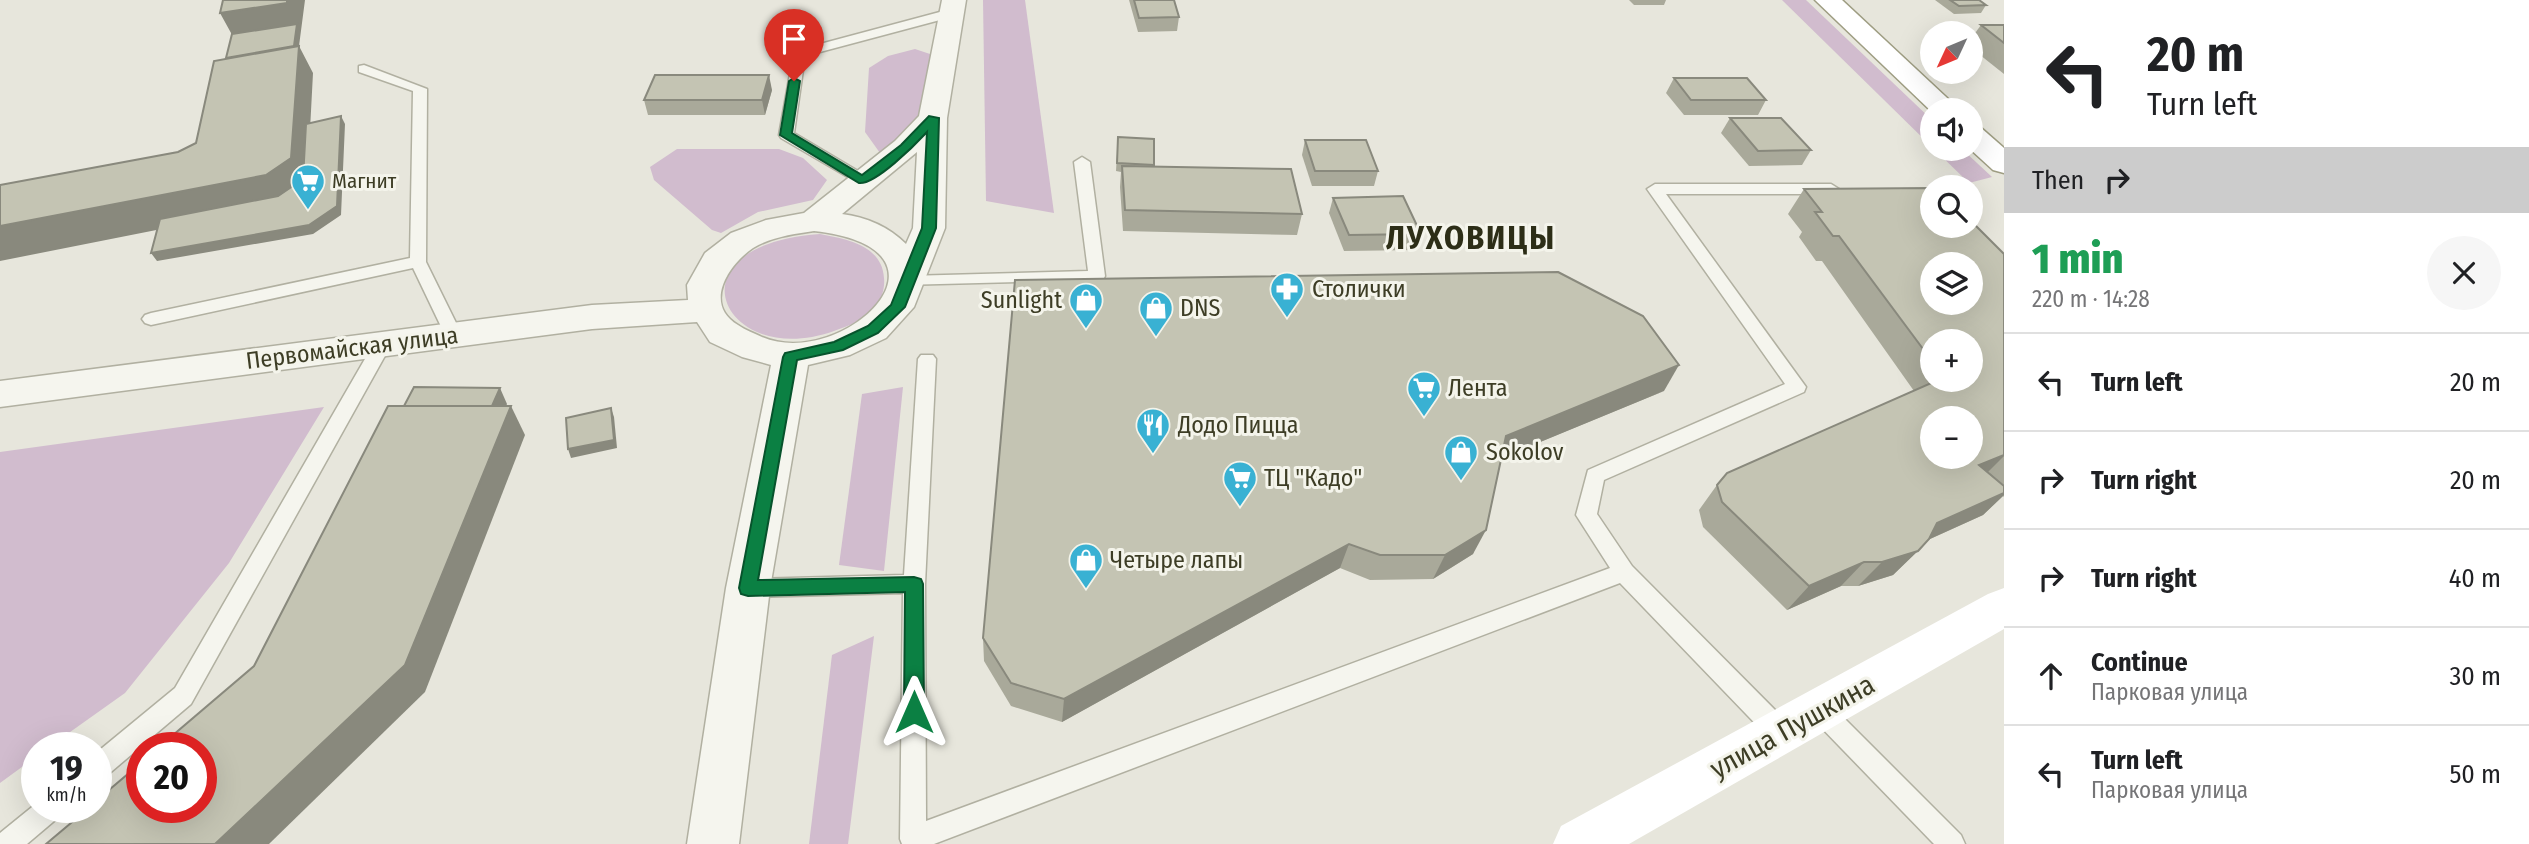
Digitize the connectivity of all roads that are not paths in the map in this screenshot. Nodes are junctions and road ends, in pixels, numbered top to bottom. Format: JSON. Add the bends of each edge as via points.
{"nodes":[{"id":1,"x":1827,"y":0,"type":"edge"},
{"id":2,"x":952,"y":7,"type":"edge"},
{"id":3,"x":364,"y":69,"type":"dead end"},
{"id":4,"x":1933,"y":98,"type":"edge"},
{"id":5,"x":933,"y":118,"type":"junction"},
{"id":6,"x":1983,"y":145,"type":"edge"},
{"id":7,"x":1082,"y":162,"type":"dead end"},
{"id":8,"x":2004,"y":164,"type":"edge"},
{"id":9,"x":863,"y":180,"type":"junction"},
{"id":10,"x":1846,"y":189,"type":"edge"},
{"id":11,"x":814,"y":221,"type":"junction"},
{"id":12,"x":418,"y":262,"type":"junction"},
{"id":13,"x":907,"y":281,"type":"junction"},
{"id":14,"x":706,"y":310,"type":"junction"},
{"id":15,"x":151,"y":319,"type":"dead end"},
{"id":16,"x":453,"y":335,"type":"junction"},
{"id":17,"x":382,"y":345,"type":"junction"},
{"id":18,"x":790,"y":357,"type":"junction"},
{"id":19,"x":926,"y":359,"type":"dead end"},
{"id":20,"x":0,"y":394,"type":"edge"},
{"id":21,"x":1624,"y":572,"type":"junction"},
{"id":22,"x":914,"y":584,"type":"junction"},
{"id":23,"x":748,"y":588,"type":"junction"},
{"id":24,"x":2004,"y":607,"type":"edge"},
{"id":25,"x":1800,"y":721,"type":"junction"},
{"id":26,"x":112,"y":756,"type":"edge"},
{"id":27,"x":32,"y":823,"type":"edge"},
{"id":28,"x":7,"y":844,"type":"edge"},
{"id":29,"x":713,"y":844,"type":"edge"},
{"id":30,"x":1579,"y":844,"type":"edge"},
{"id":31,"x":1952,"y":844,"type":"edge"}],
"edges":[{"from":1,"to":4,"type":"main road"},
{"from":2,"to":5,"type":"street"},
{"from":2,"to":9,"type":"lane","via":[[799,54],[786,135]]},
{"from":3,"to":12,"type":"lane","via":[[419,89]]},
{"from":5,"to":9,"type":"street"},
{"from":5,"to":13,"type":"street","via":[[929,228]]},
{"from":6,"to":8,"type":"main road"},
{"from":7,"to":13,"type":"lane","via":[[1097,276]]},
{"from":9,"to":11,"type":"street"},
{"from":10,"to":21,"type":"lane","via":[[1655,189],[1797,387],[1595,475],[1586,515]]},
{"from":11,"to":13,"type":"street","via":[[850,225],[880,238],[900,257]]},
{"from":11,"to":14,"type":"street","via":[[754,235],[717,260],[704,285]]},
{"from":12,"to":15,"type":"lane"},
{"from":12,"to":16,"type":"lane"},
{"from":13,"to":18,"type":"street","via":[[897,307],[873,330],[837,346]]},
{"from":14,"to":16,"type":"street","name":"Первомайская улица","via":[[592,317]]},
{"from":14,"to":18,"type":"street","via":[[723,333]]},
{"from":16,"to":17,"type":"street","name":"Первомайская улица"},
{"from":17,"to":20,"type":"street","name":"Первомайская улица"},
{"from":17,"to":26,"type":"lane","via":[[183,696]]},
{"from":18,"to":23,"type":"street"},
{"from":19,"to":22,"type":"lane"},
{"from":21,"to":22,"type":"lane","via":[[913,839]]},
{"from":21,"to":25,"type":"lane"},
{"from":22,"to":23,"type":"lane"},
{"from":23,"to":29,"type":"street"},
{"from":24,"to":25,"type":"main road","name":"улица Пушкина"},
{"from":25,"to":30,"type":"main road","name":"улица Пушкина"},
{"from":25,"to":31,"type":"lane"},
{"from":27,"to":28,"type":"lane"}]}
